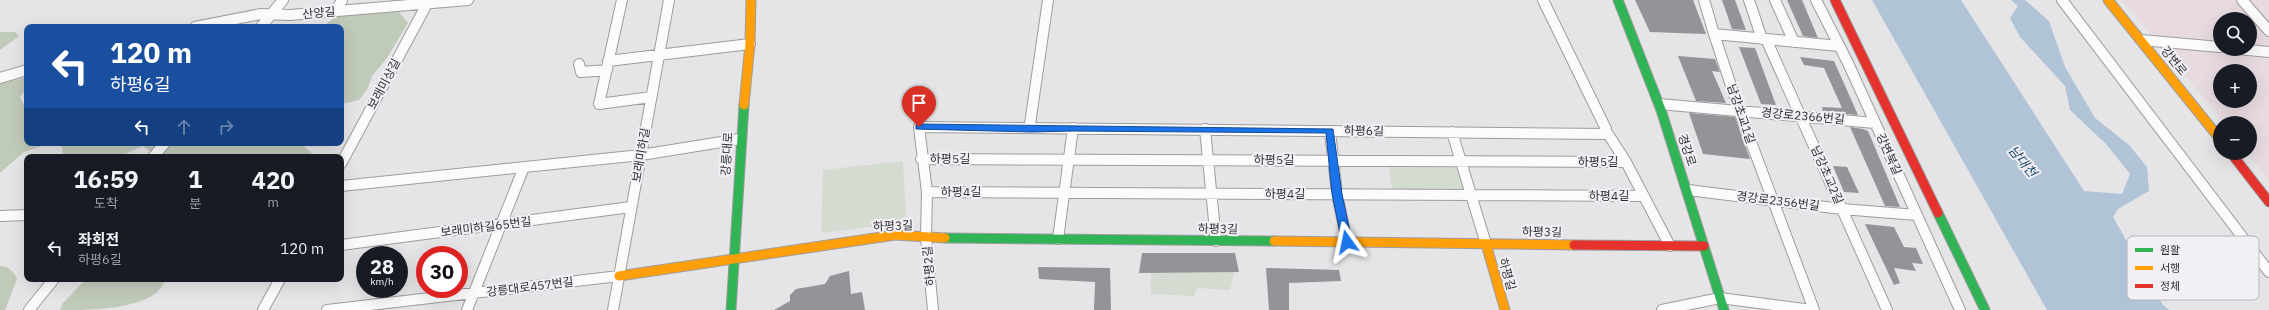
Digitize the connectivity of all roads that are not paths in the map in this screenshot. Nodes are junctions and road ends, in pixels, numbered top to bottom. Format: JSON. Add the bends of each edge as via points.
{"nodes":[{"id":1,"x":282,"y":0,"type":"edge"},
{"id":2,"x":342,"y":0,"type":"edge"},
{"id":3,"x":468,"y":0,"type":"edge"},
{"id":4,"x":622,"y":0,"type":"edge"},
{"id":5,"x":669,"y":0,"type":"edge"},
{"id":6,"x":751,"y":0,"type":"edge"},
{"id":7,"x":1048,"y":0,"type":"edge"},
{"id":8,"x":1542,"y":0,"type":"edge"},
{"id":9,"x":1618,"y":0,"type":"edge"},
{"id":10,"x":1704,"y":0,"type":"edge"},
{"id":11,"x":1749,"y":0,"type":"edge"},
{"id":12,"x":1775,"y":0,"type":"edge"},
{"id":13,"x":1816,"y":0,"type":"edge"},
{"id":14,"x":1835,"y":0,"type":"edge"},
{"id":15,"x":2062,"y":0,"type":"edge"},
{"id":16,"x":2108,"y":0,"type":"edge"},
{"id":17,"x":2242,"y":0,"type":"edge"},
{"id":18,"x":421,"y":3,"type":"edge"},
{"id":19,"x":336,"y":11,"type":"junction"},
{"id":20,"x":272,"y":14,"type":"junction"},
{"id":21,"x":209,"y":24,"type":"edge"},
{"id":22,"x":264,"y":24,"type":"edge"},
{"id":23,"x":2269,"y":31,"type":"edge"},
{"id":24,"x":1714,"y":34,"type":"junction"},
{"id":25,"x":1764,"y":39,"type":"junction"},
{"id":26,"x":2141,"y":40,"type":"junction"},
{"id":27,"x":1794,"y":42,"type":"junction"},
{"id":28,"x":750,"y":44,"type":"junction"},
{"id":29,"x":1839,"y":46,"type":"junction"},
{"id":30,"x":2213,"y":46,"type":"edge"},
{"id":31,"x":2257,"y":51,"type":"edge"},
{"id":32,"x":2269,"y":52,"type":"edge"},
{"id":33,"x":659,"y":56,"type":"junction"},
{"id":34,"x":579,"y":64,"type":"dead end"},
{"id":35,"x":608,"y":65,"type":"junction"},
{"id":36,"x":24,"y":71,"type":"edge"},
{"id":37,"x":0,"y":78,"type":"edge"},
{"id":38,"x":652,"y":98,"type":"junction"},
{"id":39,"x":1659,"y":104,"type":"junction"},
{"id":40,"x":1739,"y":110,"type":"junction"},
{"id":41,"x":1801,"y":117,"type":"junction"},
{"id":42,"x":1875,"y":123,"type":"junction"},
{"id":43,"x":1030,"y":124,"type":"dead end"},
{"id":44,"x":919,"y":127,"type":"joint"},
{"id":45,"x":1073,"y":128,"type":"junction"},
{"id":46,"x":1205,"y":129,"type":"junction"},
{"id":47,"x":1606,"y":129,"type":"dead end"},
{"id":48,"x":2213,"y":130,"type":"edge"},
{"id":49,"x":1330,"y":131,"type":"junction"},
{"id":50,"x":1452,"y":132,"type":"junction"},
{"id":51,"x":740,"y":139,"type":"junction"},
{"id":52,"x":162,"y":146,"type":"edge"},
{"id":53,"x":156,"y":154,"type":"edge"},
{"id":54,"x":641,"y":155,"type":"junction"},
{"id":55,"x":344,"y":158,"type":"edge"},
{"id":56,"x":921,"y":159,"type":"junction"},
{"id":57,"x":1070,"y":159,"type":"junction"},
{"id":58,"x":1209,"y":159,"type":"junction"},
{"id":59,"x":1334,"y":160,"type":"junction"},
{"id":60,"x":2236,"y":160,"type":"edge"},
{"id":61,"x":1460,"y":161,"type":"junction"},
{"id":62,"x":1626,"y":162,"type":"junction"},
{"id":63,"x":524,"y":167,"type":"junction"},
{"id":64,"x":344,"y":186,"type":"edge"},
{"id":65,"x":1688,"y":190,"type":"junction"},
{"id":66,"x":927,"y":192,"type":"junction"},
{"id":67,"x":1065,"y":192,"type":"junction"},
{"id":68,"x":1211,"y":193,"type":"junction"},
{"id":69,"x":1337,"y":194,"type":"junction"},
{"id":70,"x":1470,"y":195,"type":"junction"},
{"id":71,"x":1644,"y":196,"type":"junction"},
{"id":72,"x":1773,"y":201,"type":"junction"},
{"id":73,"x":2269,"y":202,"type":"edge"},
{"id":74,"x":631,"y":208,"type":"junction"},
{"id":75,"x":1842,"y":209,"type":"junction"},
{"id":76,"x":24,"y":215,"type":"edge"},
{"id":77,"x":1917,"y":215,"type":"junction"},
{"id":78,"x":0,"y":216,"type":"edge"},
{"id":79,"x":501,"y":225,"type":"junction"},
{"id":80,"x":2242,"y":236,"type":"edge"},
{"id":81,"x":926,"y":237,"type":"junction"},
{"id":82,"x":1058,"y":239,"type":"junction"},
{"id":83,"x":1216,"y":241,"type":"junction"},
{"id":84,"x":1347,"y":242,"type":"junction"},
{"id":85,"x":1486,"y":244,"type":"junction"},
{"id":86,"x":344,"y":245,"type":"edge"},
{"id":87,"x":1670,"y":246,"type":"junction"},
{"id":88,"x":1704,"y":246,"type":"junction"},
{"id":89,"x":733,"y":258,"type":"junction"},
{"id":90,"x":2259,"y":259,"type":"edge"},
{"id":91,"x":2269,"y":272,"type":"edge"},
{"id":92,"x":619,"y":276,"type":"junction"},
{"id":93,"x":52,"y":282,"type":"edge"},
{"id":94,"x":278,"y":282,"type":"edge"},
{"id":95,"x":473,"y":294,"type":"junction"},
{"id":96,"x":1720,"y":298,"type":"junction"},
{"id":97,"x":29,"y":310,"type":"edge"},
{"id":98,"x":263,"y":310,"type":"edge"},
{"id":99,"x":327,"y":310,"type":"edge"},
{"id":100,"x":467,"y":310,"type":"edge"},
{"id":101,"x":610,"y":310,"type":"edge"},
{"id":102,"x":731,"y":310,"type":"edge"},
{"id":103,"x":933,"y":310,"type":"edge"},
{"id":104,"x":1505,"y":310,"type":"edge"},
{"id":105,"x":1662,"y":310,"type":"edge"},
{"id":106,"x":1724,"y":310,"type":"edge"},
{"id":107,"x":1813,"y":310,"type":"edge"},
{"id":108,"x":1887,"y":310,"type":"edge"},
{"id":109,"x":1960,"y":310,"type":"edge"},
{"id":110,"x":1985,"y":310,"type":"edge"}],
"edges":[{"from":1,"to":20,"type":"street"},
{"from":2,"to":19,"type":"street"},
{"from":3,"to":18,"type":"street","name":"산양길"},
{"from":4,"to":35,"type":"street"},
{"from":5,"to":33,"type":"street","name":"보래미하길"},
{"from":6,"to":28,"type":"street","name":"강릉대로"},
{"from":7,"to":43,"type":"street"},
{"from":8,"to":47,"type":"street"},
{"from":9,"to":39,"type":"street","name":"경강로"},
{"from":10,"to":24,"type":"street","name":"남강초교1길"},
{"from":11,"to":25,"type":"street","name":"남강초교2길"},
{"from":12,"to":27,"type":"street"},
{"from":13,"to":29,"type":"street","name":"강변북길"},
{"from":14,"to":110,"type":"street"},
{"from":15,"to":80,"type":"street"},
{"from":16,"to":26,"type":"street","name":"강변로"},
{"from":17,"to":23,"type":"street"},
{"from":18,"to":19,"type":"street","name":"산양길"},
{"from":18,"to":55,"type":"street","name":"보래미상길"},
{"from":19,"to":20,"type":"street","name":"산양길"},
{"from":20,"to":21,"type":"street","name":"산양길"},
{"from":20,"to":22,"type":"street"},
{"from":24,"to":25,"type":"street"},
{"from":24,"to":40,"type":"street","name":"남강초교1길"},
{"from":25,"to":27,"type":"street"},
{"from":25,"to":41,"type":"street","name":"남강초교2길"},
{"from":26,"to":30,"type":"street"},
{"from":26,"to":48,"type":"street","name":"강변로"},
{"from":27,"to":29,"type":"street"},
{"from":28,"to":33,"type":"street"},
{"from":28,"to":51,"type":"street","name":"강릉대로"},
{"from":29,"to":42,"type":"street","name":"강변북길"},
{"from":31,"to":32,"type":"street"},
{"from":33,"to":35,"type":"street"},
{"from":33,"to":38,"type":"street","name":"보래미하길"},
{"from":34,"to":35,"type":"street","via":[[581,72]]},
{"from":35,"to":38,"type":"street","via":[[599,104]]},
{"from":36,"to":37,"type":"street"},
{"from":38,"to":54,"type":"street","name":"보래미하길"},
{"from":39,"to":40,"type":"street","name":"경강로2366번길"},
{"from":39,"to":65,"type":"street","name":"경강로"},
{"from":40,"to":41,"type":"street","name":"경강로2366번길"},
{"from":40,"to":72,"type":"street","name":"남강초교1길"},
{"from":41,"to":42,"type":"street","name":"경강로2366번길"},
{"from":41,"to":75,"type":"street","name":"남강초교2길"},
{"from":42,"to":77,"type":"street","name":"강변북길"},
{"from":44,"to":45,"type":"street","name":"하평6길","via":[[1031,130]]},
{"from":44,"to":56,"type":"street","name":"하평2길"},
{"from":45,"to":46,"type":"street","name":"하평6길"},
{"from":45,"to":57,"type":"street"},
{"from":46,"to":49,"type":"street","name":"하평6길"},
{"from":46,"to":58,"type":"street"},
{"from":49,"to":50,"type":"street","name":"하평6길"},
{"from":49,"to":59,"type":"street"},
{"from":50,"to":61,"type":"street"},
{"from":50,"to":62,"type":"street","name":"하평6길","via":[[1608,134]]},
{"from":51,"to":54,"type":"street"},
{"from":51,"to":89,"type":"street","name":"강릉대로"},
{"from":52,"to":53,"type":"street"},
{"from":54,"to":63,"type":"street"},
{"from":54,"to":74,"type":"street","name":"보래미하길"},
{"from":56,"to":57,"type":"street","name":"하평5길"},
{"from":56,"to":66,"type":"street","name":"하평2길"},
{"from":57,"to":58,"type":"street","name":"하평5길"},
{"from":57,"to":67,"type":"street"},
{"from":58,"to":59,"type":"street","name":"하평5길"},
{"from":58,"to":68,"type":"street"},
{"from":59,"to":61,"type":"street","name":"하평5길"},
{"from":59,"to":69,"type":"street"},
{"from":60,"to":73,"type":"street"},
{"from":61,"to":62,"type":"street","name":"하평5길"},
{"from":61,"to":70,"type":"street"},
{"from":62,"to":71,"type":"street","name":"하평6길"},
{"from":63,"to":64,"type":"street"},
{"from":63,"to":79,"type":"street"},
{"from":65,"to":72,"type":"street","name":"경강로2356번길"},
{"from":65,"to":88,"type":"street","name":"경강로"},
{"from":66,"to":67,"type":"street","name":"하평4길"},
{"from":66,"to":81,"type":"street","name":"하평2길"},
{"from":67,"to":68,"type":"street","name":"하평4길"},
{"from":67,"to":82,"type":"street"},
{"from":68,"to":69,"type":"street","name":"하평4길"},
{"from":68,"to":83,"type":"street"},
{"from":69,"to":70,"type":"street","name":"하평4길"},
{"from":69,"to":84,"type":"street"},
{"from":70,"to":71,"type":"street","name":"하평4길"},
{"from":70,"to":85,"type":"street"},
{"from":71,"to":87,"type":"street","name":"하평6길"},
{"from":72,"to":75,"type":"street","name":"경강로2356번길"},
{"from":72,"to":107,"type":"street","name":"남강초교1길"},
{"from":74,"to":79,"type":"street","name":"보래미하길65번길"},
{"from":74,"to":92,"type":"street","name":"보래미하길"},
{"from":75,"to":77,"type":"street","name":"경강로2356번길"},
{"from":75,"to":108,"type":"street","name":"남강초교2길"},
{"from":76,"to":78,"type":"street"},
{"from":77,"to":109,"type":"street","name":"강변북길"},
{"from":79,"to":86,"type":"street","name":"보래미하길65번길"},
{"from":79,"to":95,"type":"street"},
{"from":81,"to":82,"type":"street","name":"하평3길"},
{"from":81,"to":89,"type":"street","name":"하평3길","via":[[895,235]]},
{"from":81,"to":103,"type":"street","name":"하평2길"},
{"from":82,"to":83,"type":"street","name":"하평3길"},
{"from":83,"to":84,"type":"street","name":"하평3길"},
{"from":84,"to":85,"type":"street","name":"하평3길"},
{"from":85,"to":87,"type":"street","name":"하평3길"},
{"from":85,"to":104,"type":"street","name":"하평길"},
{"from":87,"to":88,"type":"street","name":"하평3길"},
{"from":88,"to":96,"type":"street","name":"경강로"},
{"from":89,"to":92,"type":"street","name":"강릉대로457번길"},
{"from":89,"to":102,"type":"street","name":"강릉대로"},
{"from":90,"to":91,"type":"street"},
{"from":92,"to":95,"type":"street","name":"강릉대로457번길"},
{"from":92,"to":101,"type":"street","name":"보래미하길"},
{"from":93,"to":97,"type":"street"},
{"from":94,"to":98,"type":"street"},
{"from":95,"to":99,"type":"street","name":"강릉대로457번길"},
{"from":95,"to":100,"type":"street"},
{"from":96,"to":105,"type":"street"},
{"from":96,"to":106,"type":"street","name":"경강로"},
{"from":96,"to":107,"type":"street"}]}
